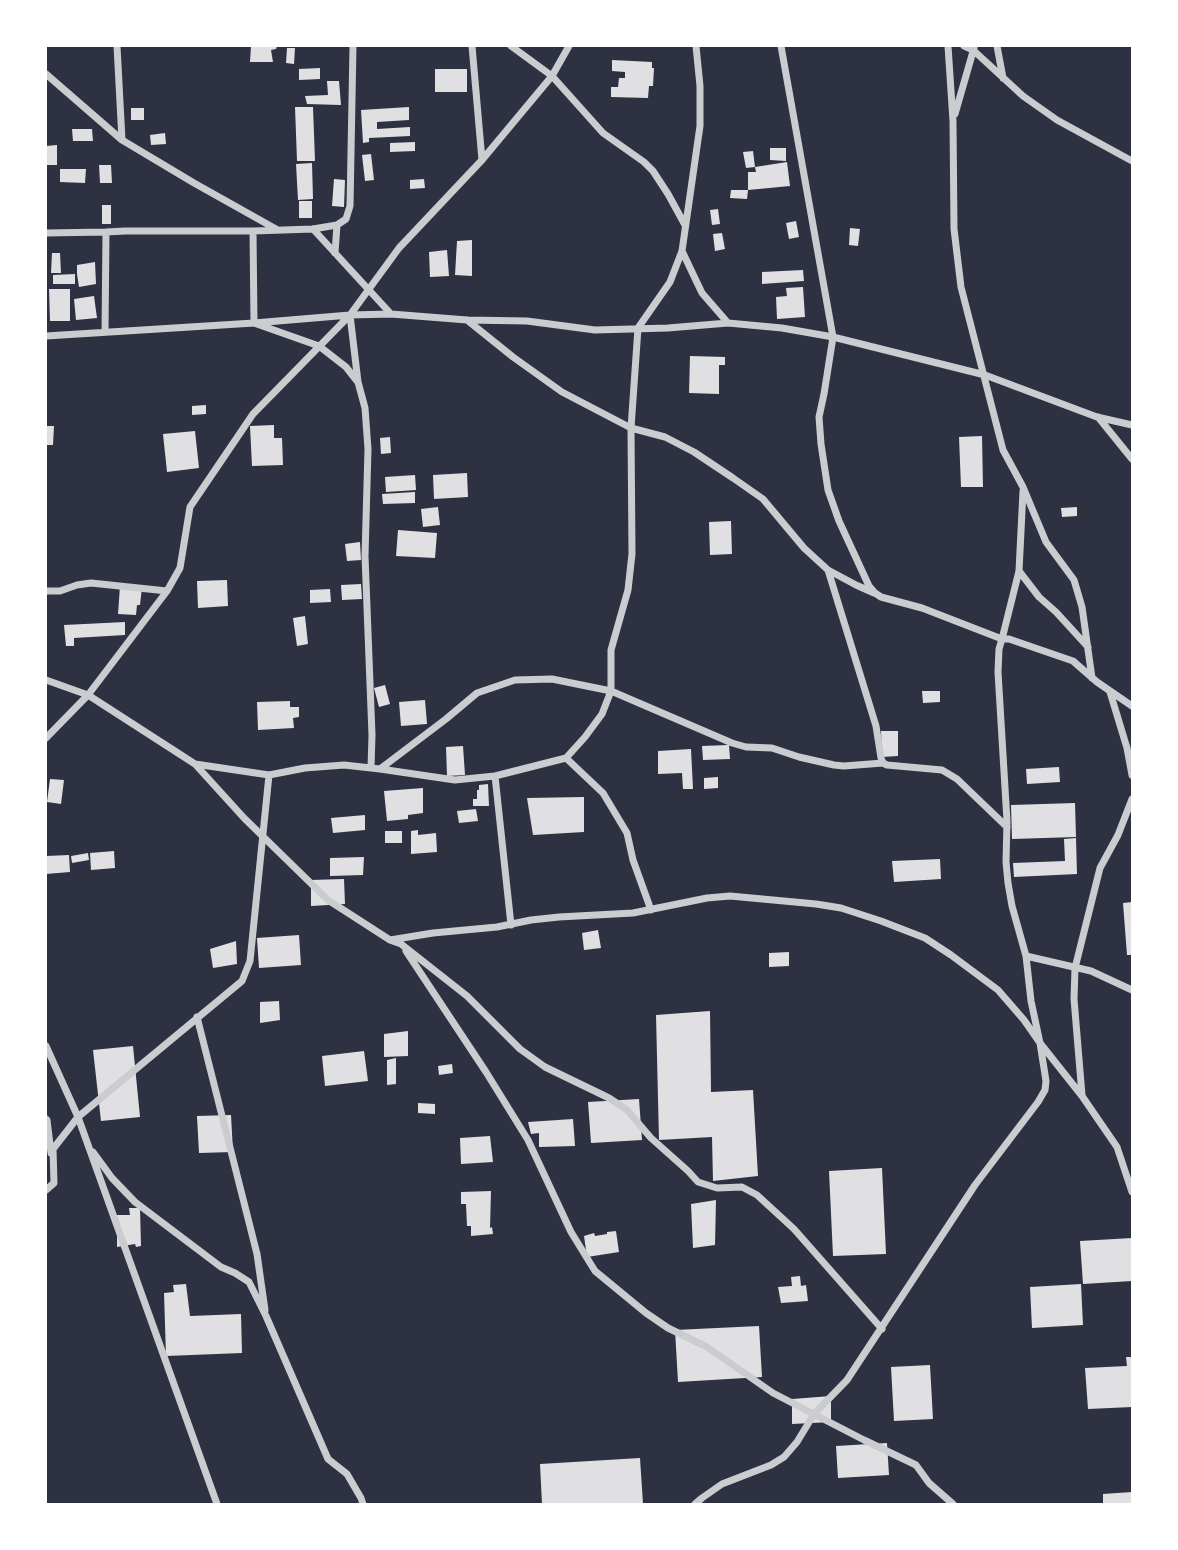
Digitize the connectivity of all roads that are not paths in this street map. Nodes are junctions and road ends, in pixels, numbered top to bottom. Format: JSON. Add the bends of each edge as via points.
{"nodes":[{"id":1,"x":117,"y":46,"type":"edge"},
{"id":2,"x":353,"y":46,"type":"edge"},
{"id":3,"x":472,"y":46,"type":"edge"},
{"id":4,"x":511,"y":46,"type":"edge"},
{"id":5,"x":569,"y":46,"type":"edge"},
{"id":6,"x":696,"y":46,"type":"edge"},
{"id":7,"x":781,"y":46,"type":"edge"},
{"id":8,"x":948,"y":46,"type":"edge"},
{"id":9,"x":964,"y":46,"type":"edge"},
{"id":10,"x":997,"y":46,"type":"edge"},
{"id":11,"x":974,"y":48,"type":"edge"},
{"id":12,"x":46,"y":74,"type":"edge"},
{"id":13,"x":552,"y":76,"type":"junction"},
{"id":14,"x":1003,"y":78,"type":"junction"},
{"id":15,"x":953,"y":121,"type":"junction"},
{"id":16,"x":122,"y":140,"type":"junction"},
{"id":17,"x":482,"y":160,"type":"junction"},
{"id":18,"x":1132,"y":161,"type":"edge"},
{"id":19,"x":337,"y":225,"type":"junction"},
{"id":20,"x":685,"y":225,"type":"junction"},
{"id":21,"x":276,"y":229,"type":"junction"},
{"id":22,"x":313,"y":229,"type":"junction"},
{"id":23,"x":253,"y":231,"type":"junction"},
{"id":24,"x":106,"y":232,"type":"junction"},
{"id":25,"x":46,"y":233,"type":"edge"},
{"id":26,"x":682,"y":251,"type":"junction"},
{"id":27,"x":335,"y":253,"type":"junction"},
{"id":28,"x":368,"y":289,"type":"junction"},
{"id":29,"x":350,"y":314,"type":"junction"},
{"id":30,"x":391,"y":314,"type":"junction"},
{"id":31,"x":467,"y":320,"type":"junction"},
{"id":32,"x":254,"y":323,"type":"junction"},
{"id":33,"x":727,"y":323,"type":"junction"},
{"id":34,"x":638,"y":328,"type":"junction"},
{"id":35,"x":105,"y":332,"type":"junction"},
{"id":36,"x":46,"y":336,"type":"edge"},
{"id":37,"x":833,"y":337,"type":"junction"},
{"id":38,"x":319,"y":346,"type":"junction"},
{"id":39,"x":985,"y":375,"type":"junction"},
{"id":40,"x":358,"y":382,"type":"junction"},
{"id":41,"x":1097,"y":417,"type":"junction"},
{"id":42,"x":1132,"y":425,"type":"edge"},
{"id":43,"x":631,"y":428,"type":"junction"},
{"id":44,"x":1132,"y":459,"type":"edge"},
{"id":45,"x":1023,"y":487,"type":"junction"},
{"id":46,"x":828,"y":570,"type":"junction"},
{"id":47,"x":1019,"y":571,"type":"junction"},
{"id":48,"x":46,"y":592,"type":"edge"},
{"id":49,"x":167,"y":592,"type":"junction"},
{"id":50,"x":874,"y":593,"type":"junction"},
{"id":51,"x":1002,"y":639,"type":"junction"},
{"id":52,"x":1088,"y":647,"type":"junction"},
{"id":53,"x":1092,"y":678,"type":"junction"},
{"id":54,"x":46,"y":680,"type":"edge"},
{"id":55,"x":611,"y":691,"type":"junction"},
{"id":56,"x":1109,"y":691,"type":"junction"},
{"id":57,"x":88,"y":695,"type":"junction"},
{"id":58,"x":1132,"y":706,"type":"edge"},
{"id":59,"x":46,"y":738,"type":"edge"},
{"id":60,"x":566,"y":758,"type":"junction"},
{"id":61,"x":883,"y":763,"type":"junction"},
{"id":62,"x":195,"y":764,"type":"junction"},
{"id":63,"x":371,"y":768,"type":"junction"},
{"id":64,"x":380,"y":769,"type":"junction"},
{"id":65,"x":270,"y":775,"type":"junction"},
{"id":66,"x":1132,"y":775,"type":"edge"},
{"id":67,"x":495,"y":776,"type":"junction"},
{"id":68,"x":1132,"y":799,"type":"edge"},
{"id":69,"x":1007,"y":827,"type":"junction"},
{"id":70,"x":264,"y":837,"type":"junction"},
{"id":71,"x":651,"y":910,"type":"junction"},
{"id":72,"x":511,"y":925,"type":"junction"},
{"id":73,"x":390,"y":940,"type":"junction"},
{"id":74,"x":401,"y":944,"type":"junction"},
{"id":75,"x":1026,"y":957,"type":"junction"},
{"id":76,"x":1075,"y":968,"type":"junction"},
{"id":77,"x":1132,"y":990,"type":"edge"},
{"id":78,"x":197,"y":1017,"type":"junction"},
{"id":79,"x":1040,"y":1043,"type":"junction"},
{"id":80,"x":46,"y":1046,"type":"edge"},
{"id":81,"x":1082,"y":1096,"type":"junction"},
{"id":82,"x":78,"y":1117,"type":"junction"},
{"id":83,"x":46,"y":1118,"type":"edge"},
{"id":84,"x":88,"y":1147,"type":"junction"},
{"id":85,"x":54,"y":1183,"type":"junction"},
{"id":86,"x":46,"y":1191,"type":"edge"},
{"id":87,"x":1132,"y":1192,"type":"edge"},
{"id":88,"x":266,"y":1316,"type":"junction"},
{"id":89,"x":882,"y":1329,"type":"junction"},
{"id":90,"x":814,"y":1414,"type":"junction"},
{"id":91,"x":217,"y":1504,"type":"edge"},
{"id":92,"x":363,"y":1504,"type":"edge"},
{"id":93,"x":695,"y":1504,"type":"edge"},
{"id":94,"x":953,"y":1504,"type":"edge"}],
"edges":[{"from":1,"to":16,"type":"street"},
{"from":2,"to":19,"type":"street","via":[[350,206],[346,219]]},
{"from":3,"to":17,"type":"street"},
{"from":4,"to":13,"type":"street"},
{"from":5,"to":13,"type":"street"},
{"from":6,"to":20,"type":"street","via":[[700,126]]},
{"from":7,"to":37,"type":"street"},
{"from":8,"to":15,"type":"street"},
{"from":9,"to":11,"type":"street"},
{"from":10,"to":14,"type":"street"},
{"from":11,"to":14,"type":"street"},
{"from":11,"to":15,"type":"street"},
{"from":12,"to":16,"type":"street"},
{"from":13,"to":17,"type":"street"},
{"from":13,"to":20,"type":"street","via":[[603,133],[653,171]]},
{"from":14,"to":18,"type":"street","via":[[1057,120]]},
{"from":15,"to":39,"type":"street","via":[[954,229],[964,299]]},
{"from":16,"to":21,"type":"street"},
{"from":17,"to":28,"type":"street","via":[[399,248]]},
{"from":19,"to":22,"type":"street"},
{"from":19,"to":27,"type":"street"},
{"from":20,"to":26,"type":"street"},
{"from":21,"to":22,"type":"street"},
{"from":21,"to":23,"type":"street"},
{"from":22,"to":27,"type":"street"},
{"from":23,"to":24,"type":"street"},
{"from":23,"to":32,"type":"street"},
{"from":24,"to":25,"type":"street"},
{"from":24,"to":35,"type":"street"},
{"from":26,"to":33,"type":"street","via":[[702,293]]},
{"from":26,"to":34,"type":"street","via":[[670,282]]},
{"from":27,"to":28,"type":"street"},
{"from":28,"to":29,"type":"street"},
{"from":28,"to":30,"type":"street"},
{"from":29,"to":30,"type":"street"},
{"from":29,"to":32,"type":"street"},
{"from":29,"to":38,"type":"street"},
{"from":29,"to":40,"type":"street"},
{"from":30,"to":31,"type":"street"},
{"from":31,"to":34,"type":"street","via":[[527,321],[595,330]]},
{"from":31,"to":43,"type":"street","via":[[562,392]]},
{"from":32,"to":35,"type":"street"},
{"from":32,"to":38,"type":"street"},
{"from":33,"to":34,"type":"street"},
{"from":33,"to":37,"type":"street"},
{"from":34,"to":43,"type":"street"},
{"from":35,"to":36,"type":"street"},
{"from":37,"to":39,"type":"street"},
{"from":37,"to":50,"type":"street","via":[[819,417],[828,490]]},
{"from":38,"to":40,"type":"street"},
{"from":38,"to":49,"type":"street","via":[[253,414],[190,507],[180,568]]},
{"from":39,"to":41,"type":"street"},
{"from":39,"to":45,"type":"street","via":[[1003,450]]},
{"from":40,"to":63,"type":"street","via":[[368,449],[365,556]]},
{"from":41,"to":42,"type":"street"},
{"from":41,"to":44,"type":"street"},
{"from":43,"to":46,"type":"street","via":[[665,437],[694,452],[763,499]]},
{"from":43,"to":55,"type":"street","via":[[632,554],[628,590],[611,650]]},
{"from":45,"to":47,"type":"street"},
{"from":45,"to":52,"type":"street","via":[[1046,542],[1073,580]]},
{"from":46,"to":50,"type":"street"},
{"from":46,"to":61,"type":"street"},
{"from":47,"to":51,"type":"street"},
{"from":47,"to":52,"type":"street"},
{"from":48,"to":49,"type":"street","via":[[91,583]]},
{"from":49,"to":57,"type":"street"},
{"from":50,"to":51,"type":"street"},
{"from":51,"to":53,"type":"street","via":[[1073,661]]},
{"from":51,"to":69,"type":"street","via":[[998,672]]},
{"from":52,"to":53,"type":"street"},
{"from":53,"to":56,"type":"street"},
{"from":54,"to":57,"type":"street"},
{"from":55,"to":60,"type":"street","via":[[601,714]]},
{"from":55,"to":61,"type":"street","via":[[739,745],[772,748],[834,765]]},
{"from":55,"to":64,"type":"street","via":[[552,679],[515,680],[477,692]]},
{"from":56,"to":58,"type":"street"},
{"from":56,"to":66,"type":"street"},
{"from":57,"to":59,"type":"street"},
{"from":57,"to":62,"type":"street"},
{"from":60,"to":67,"type":"street"},
{"from":60,"to":71,"type":"street","via":[[603,793],[627,833]]},
{"from":61,"to":69,"type":"street","via":[[942,770]]},
{"from":62,"to":65,"type":"street"},
{"from":62,"to":70,"type":"street"},
{"from":63,"to":64,"type":"street"},
{"from":63,"to":65,"type":"street","via":[[344,765]]},
{"from":64,"to":67,"type":"street","via":[[455,780]]},
{"from":65,"to":70,"type":"street"},
{"from":67,"to":72,"type":"street"},
{"from":68,"to":76,"type":"street","via":[[1100,867]]},
{"from":69,"to":75,"type":"street","via":[[1007,883]]},
{"from":70,"to":73,"type":"street","via":[[327,900]]},
{"from":70,"to":78,"type":"street","via":[[250,961],[242,981]]},
{"from":71,"to":72,"type":"street"},
{"from":71,"to":79,"type":"street","via":[[730,897],[816,904],[881,921],[925,938],[998,990]]},
{"from":72,"to":73,"type":"street"},
{"from":73,"to":74,"type":"street"},
{"from":74,"to":89,"type":"street","via":[[467,996],[520,1049],[627,1110],[698,1182],[716,1188],[742,1187],[757,1195],[794,1229]]},
{"from":74,"to":90,"type":"street","via":[[528,1140],[571,1232],[595,1271],[668,1328]]},
{"from":75,"to":76,"type":"street"},
{"from":75,"to":79,"type":"street"},
{"from":76,"to":77,"type":"street"},
{"from":76,"to":81,"type":"street"},
{"from":78,"to":82,"type":"street"},
{"from":78,"to":88,"type":"street","via":[[257,1254]]},
{"from":79,"to":81,"type":"street"},
{"from":79,"to":89,"type":"street","via":[[1045,1090],[975,1185]]},
{"from":80,"to":82,"type":"street"},
{"from":81,"to":87,"type":"street","via":[[1116,1147]]},
{"from":82,"to":84,"type":"street"},
{"from":82,"to":85,"type":"street","via":[[53,1149]]},
{"from":83,"to":85,"type":"street"},
{"from":84,"to":88,"type":"street","via":[[135,1202],[221,1267],[249,1282]]},
{"from":84,"to":91,"type":"street"},
{"from":85,"to":86,"type":"street"},
{"from":88,"to":92,"type":"street","via":[[328,1460],[347,1474]]},
{"from":89,"to":90,"type":"street","via":[[847,1380]]},
{"from":90,"to":93,"type":"street","via":[[784,1457],[722,1484]]},
{"from":90,"to":94,"type":"street","via":[[916,1465]]}]}
